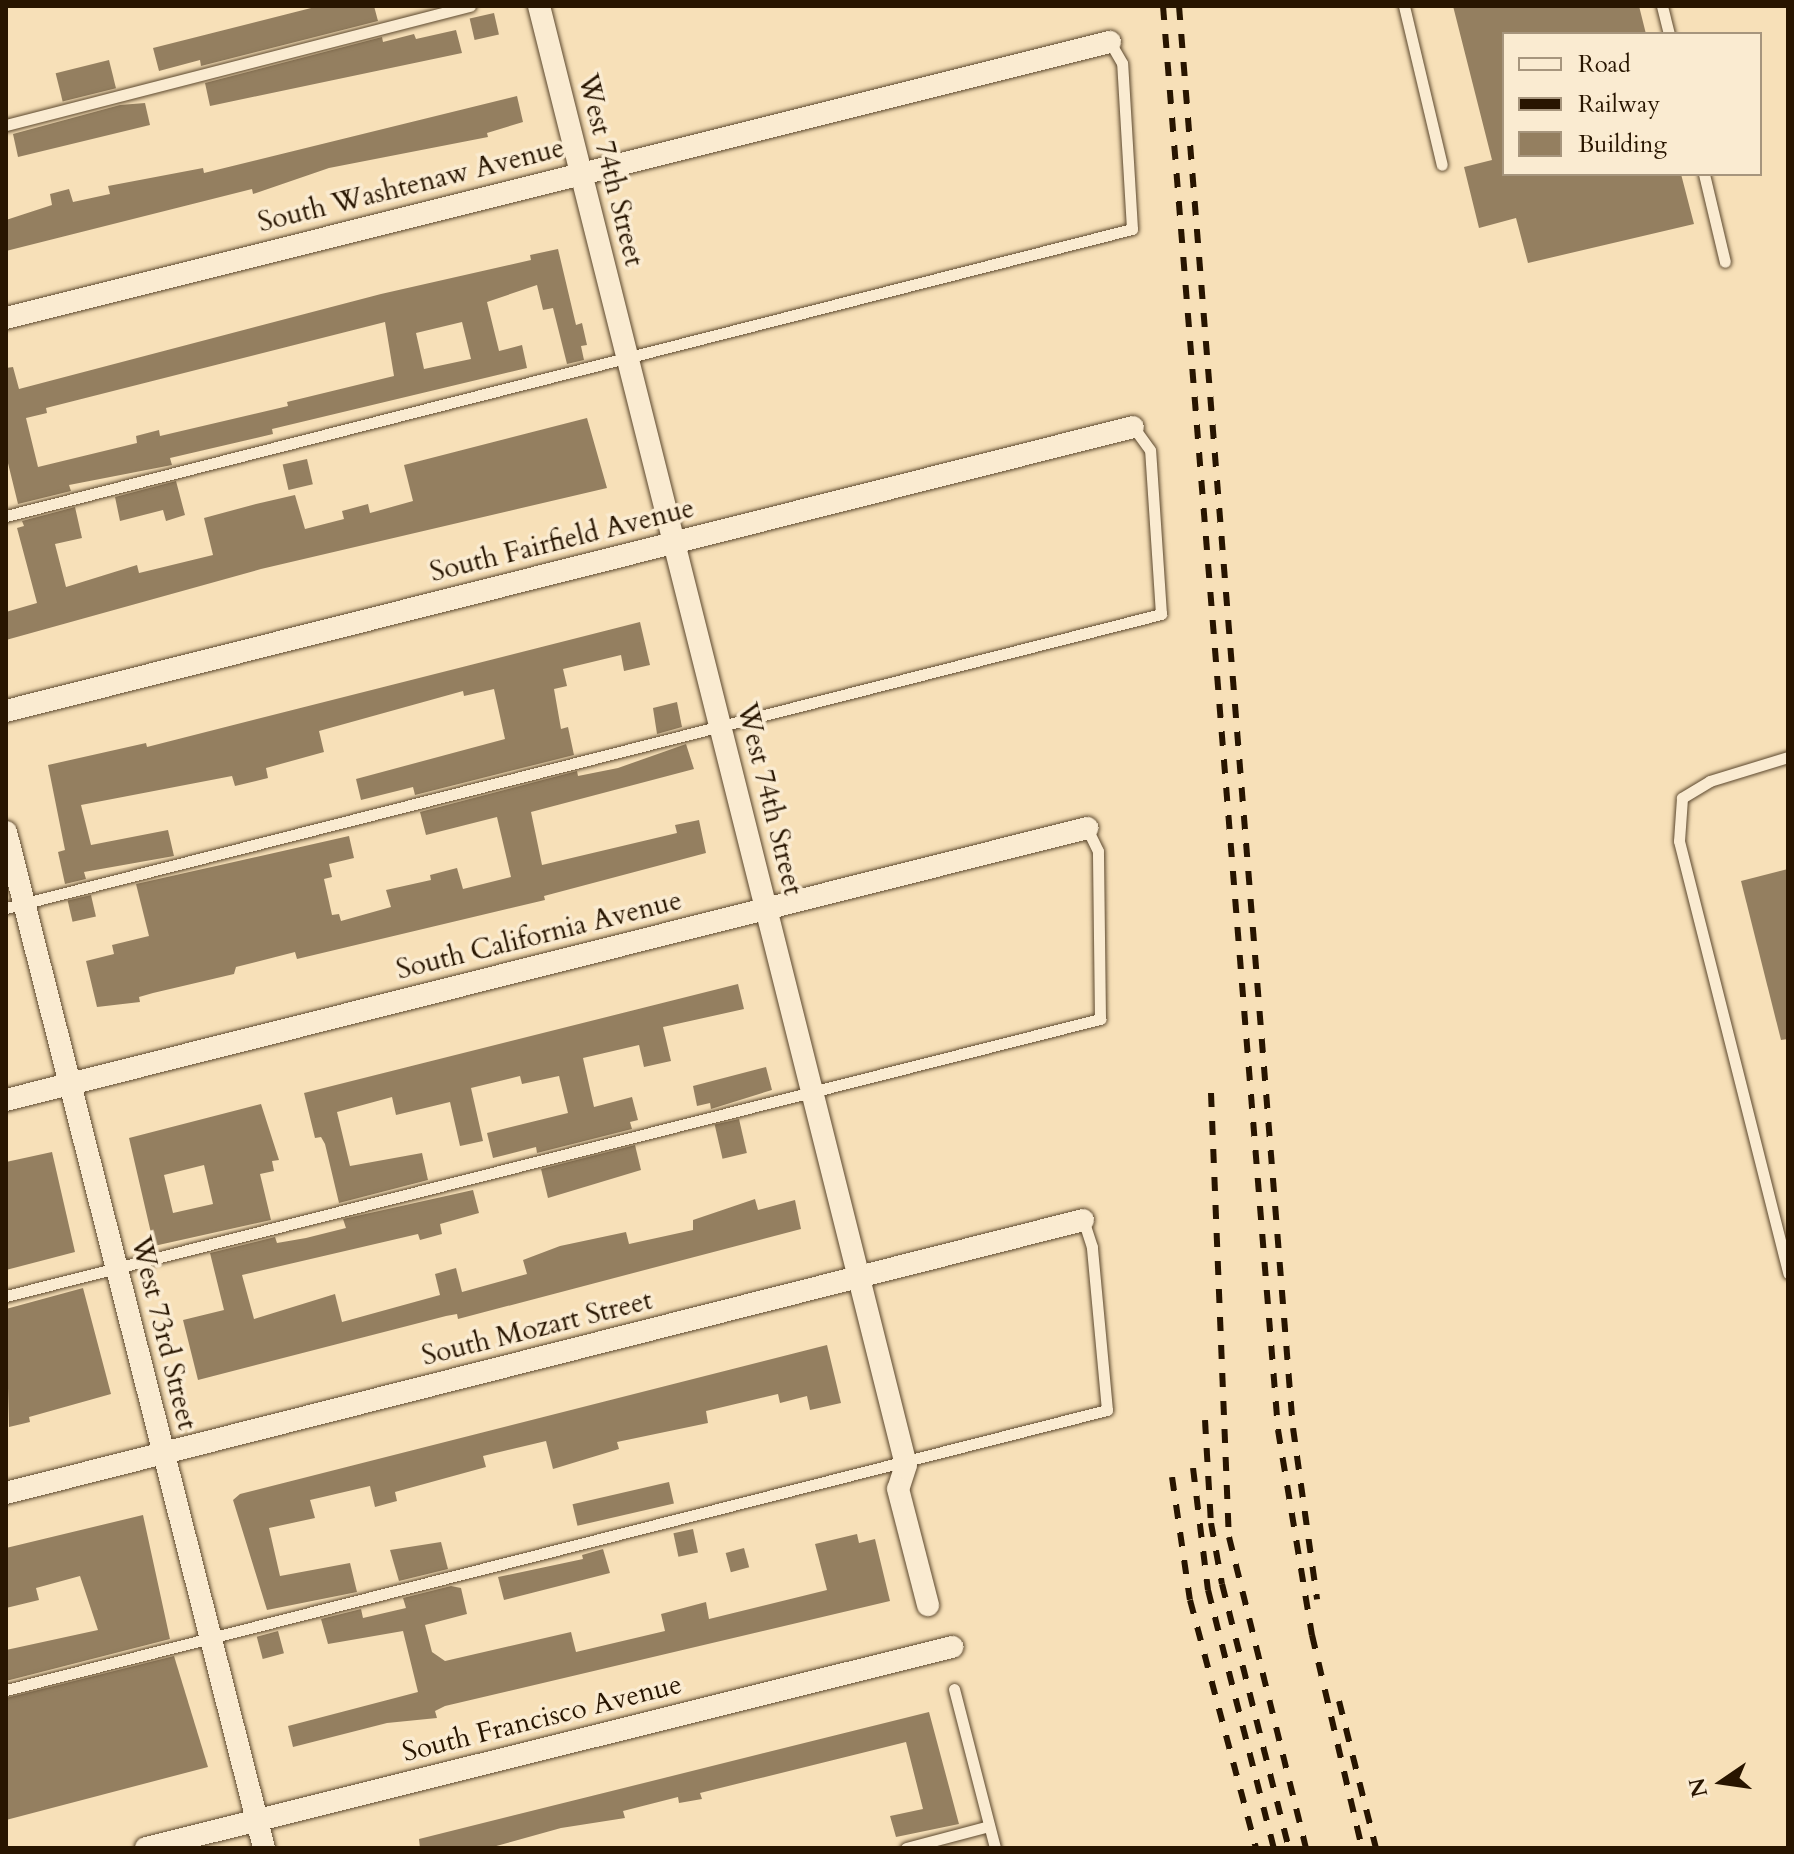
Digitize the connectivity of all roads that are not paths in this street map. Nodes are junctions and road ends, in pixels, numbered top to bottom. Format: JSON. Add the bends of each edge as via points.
{"nodes":[{"id":1,"x":470,"y":6,"type":"edge"},
{"id":2,"x":539,"y":6,"type":"edge"},
{"id":3,"x":1404,"y":6,"type":"edge"},
{"id":4,"x":1662,"y":6,"type":"edge"},
{"id":5,"x":1668,"y":32,"type":"edge"},
{"id":6,"x":1110,"y":42,"type":"joint"},
{"id":7,"x":6,"y":125,"type":"edge"},
{"id":8,"x":1442,"y":165,"type":"dead end"},
{"id":9,"x":581,"y":173,"type":"junction"},
{"id":10,"x":1704,"y":176,"type":"edge"},
{"id":11,"x":1725,"y":262,"type":"dead end"},
{"id":12,"x":6,"y":318,"type":"edge"},
{"id":13,"x":628,"y":359,"type":"junction"},
{"id":14,"x":1133,"y":427,"type":"joint"},
{"id":15,"x":6,"y":516,"type":"edge"},
{"id":16,"x":674,"y":543,"type":"junction"},
{"id":17,"x":6,"y":711,"type":"edge"},
{"id":18,"x":720,"y":726,"type":"junction"},
{"id":19,"x":1788,"y":757,"type":"edge"},
{"id":20,"x":1087,"y":828,"type":"joint"},
{"id":21,"x":6,"y":832,"type":"edge"},
{"id":22,"x":15,"y":906,"type":"edge"},
{"id":23,"x":766,"y":909,"type":"junction"},
{"id":24,"x":70,"y":1084,"type":"junction"},
{"id":25,"x":813,"y":1092,"type":"junction"},
{"id":26,"x":6,"y":1100,"type":"edge"},
{"id":27,"x":1083,"y":1220,"type":"joint"},
{"id":28,"x":117,"y":1270,"type":"junction"},
{"id":29,"x":1788,"y":1273,"type":"edge"},
{"id":30,"x":859,"y":1277,"type":"junction"},
{"id":31,"x":6,"y":1296,"type":"edge"},
{"id":32,"x":163,"y":1454,"type":"junction"},
{"id":33,"x":906,"y":1465,"type":"junction"},
{"id":34,"x":6,"y":1493,"type":"edge"},
{"id":35,"x":928,"y":1605,"type":"dead end"},
{"id":36,"x":210,"y":1639,"type":"junction"},
{"id":37,"x":952,"y":1647,"type":"dead end"},
{"id":38,"x":954,"y":1689,"type":"dead end"},
{"id":39,"x":6,"y":1690,"type":"edge"},
{"id":40,"x":256,"y":1820,"type":"junction"},
{"id":41,"x":989,"y":1826,"type":"junction"},
{"id":42,"x":146,"y":1848,"type":"edge"},
{"id":43,"x":264,"y":1848,"type":"edge"},
{"id":44,"x":906,"y":1848,"type":"edge"},
{"id":45,"x":995,"y":1848,"type":"edge"}],
"edges":[{"from":1,"to":7,"type":"lane"},
{"from":2,"to":9,"type":"street","name":"West 74th Street"},
{"from":3,"to":8,"type":"lane"},
{"from":4,"to":5,"type":"lane"},
{"from":6,"to":9,"type":"street","name":"South Washtenaw Avenue"},
{"from":6,"to":13,"type":"lane","via":[[1122,63],[1132,229]]},
{"from":9,"to":12,"type":"street","name":"South Washtenaw Avenue"},
{"from":9,"to":13,"type":"street","name":"West 74th Street"},
{"from":10,"to":11,"type":"lane"},
{"from":13,"to":15,"type":"lane"},
{"from":13,"to":16,"type":"street","name":"West 74th Street"},
{"from":14,"to":16,"type":"street","name":"South Fairfield Avenue"},
{"from":14,"to":18,"type":"lane","via":[[1150,450],[1161,614]]},
{"from":16,"to":17,"type":"street","name":"South Fairfield Avenue"},
{"from":16,"to":18,"type":"street","name":"West 74th Street"},
{"from":18,"to":22,"type":"lane"},
{"from":18,"to":23,"type":"street","name":"West 74th Street"},
{"from":19,"to":29,"type":"lane","via":[[1710,781],[1682,798],[1679,841]]},
{"from":20,"to":23,"type":"street","name":"South California Avenue"},
{"from":20,"to":25,"type":"lane","via":[[1098,851],[1100,1019]]},
{"from":21,"to":22,"type":"street","name":"West 73rd Street"},
{"from":22,"to":24,"type":"street","name":"West 73rd Street"},
{"from":23,"to":24,"type":"street","name":"South California Avenue"},
{"from":23,"to":25,"type":"street","name":"West 74th Street"},
{"from":24,"to":26,"type":"street","name":"South California Avenue"},
{"from":24,"to":28,"type":"street","name":"West 73rd Street"},
{"from":25,"to":28,"type":"lane"},
{"from":25,"to":30,"type":"street","name":"West 74th Street"},
{"from":27,"to":30,"type":"street","name":"South Mozart Street"},
{"from":27,"to":33,"type":"lane","via":[[1092,1247],[1107,1410]]},
{"from":28,"to":31,"type":"lane"},
{"from":28,"to":32,"type":"street","name":"West 73rd Street"},
{"from":30,"to":32,"type":"street","name":"South Mozart Street"},
{"from":30,"to":33,"type":"street","name":"West 74th Street"},
{"from":32,"to":34,"type":"street","name":"South Mozart Street"},
{"from":32,"to":36,"type":"street","name":"West 73rd Street"},
{"from":33,"to":35,"type":"street","name":"West 74th Street","via":[[898,1489]]},
{"from":33,"to":36,"type":"lane"},
{"from":36,"to":39,"type":"lane"},
{"from":36,"to":40,"type":"street","name":"West 73rd Street"},
{"from":37,"to":40,"type":"street","name":"South Francisco Avenue"},
{"from":38,"to":41,"type":"lane"},
{"from":40,"to":42,"type":"street","name":"South Francisco Avenue"},
{"from":40,"to":43,"type":"street","name":"West 73rd Street"},
{"from":41,"to":44,"type":"lane"},
{"from":41,"to":45,"type":"lane"}]}
